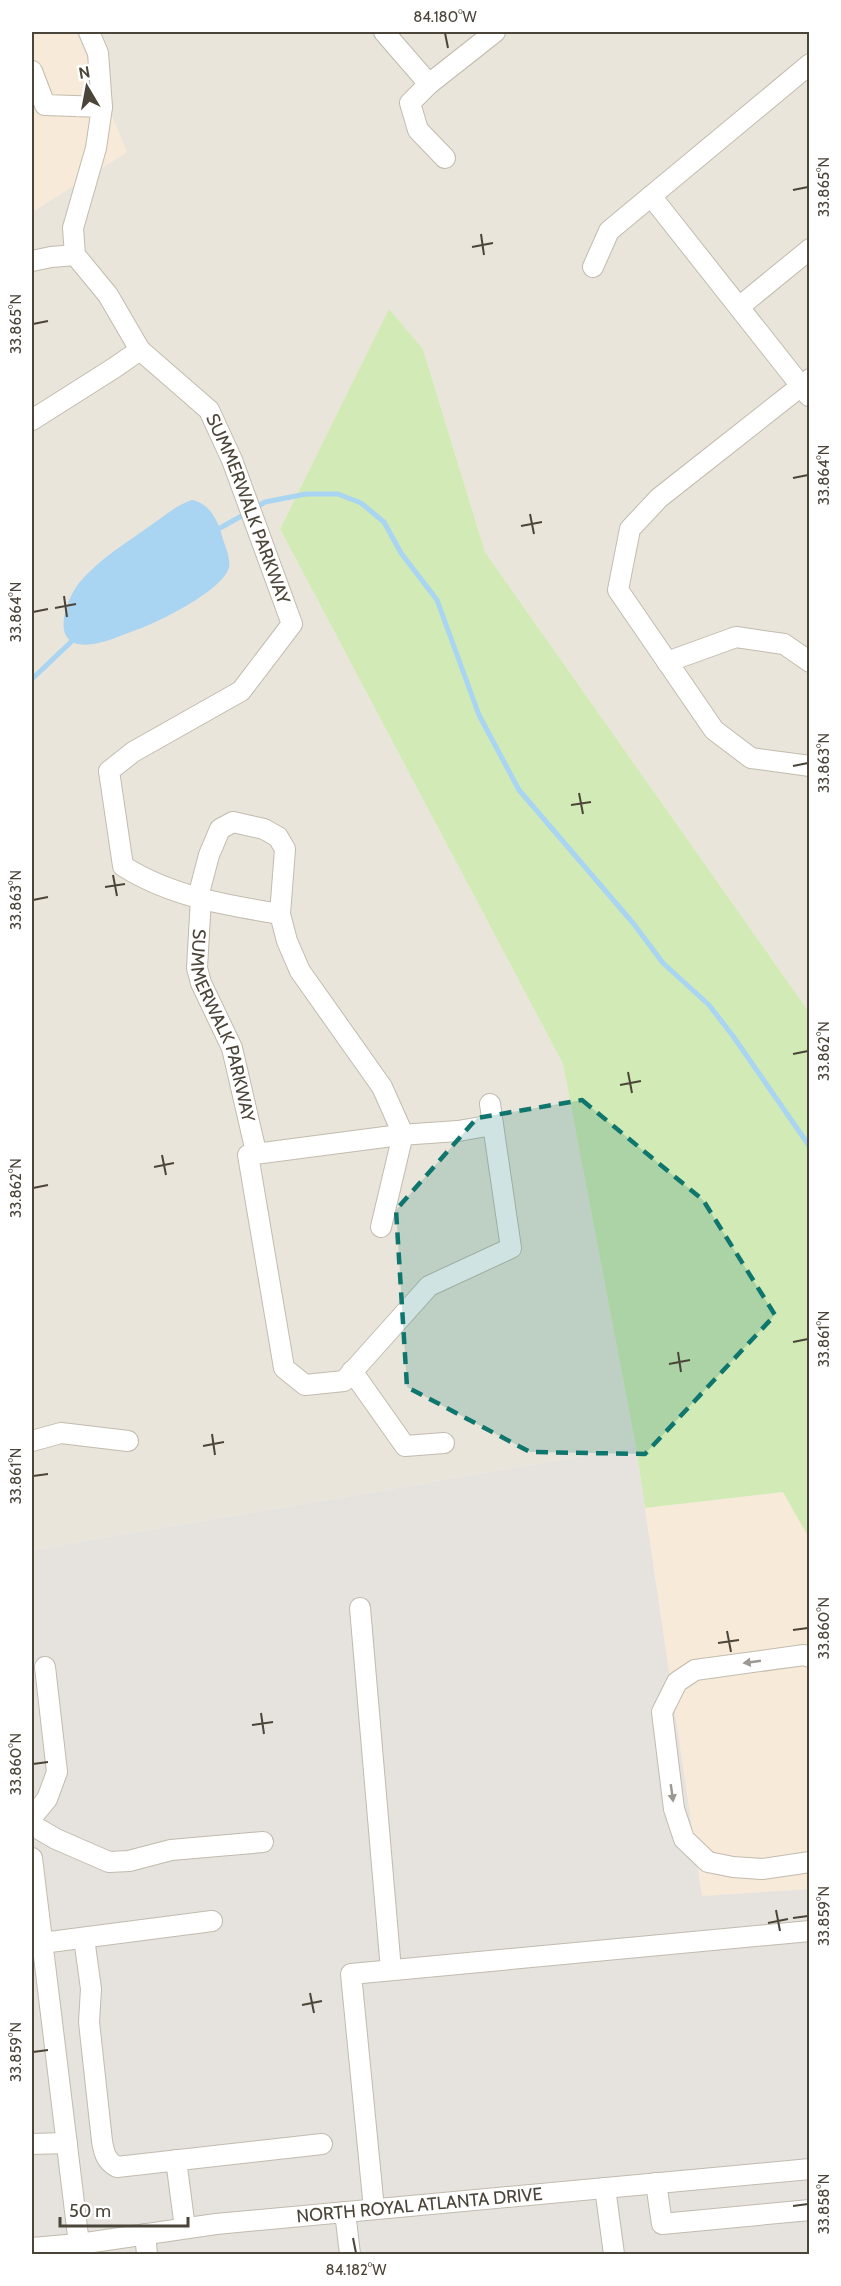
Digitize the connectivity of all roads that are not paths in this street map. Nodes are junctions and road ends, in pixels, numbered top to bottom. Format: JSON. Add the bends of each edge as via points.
{"nodes":[{"id":1,"x":89,"y":32,"type":"edge"},
{"id":2,"x":384,"y":32,"type":"edge"},
{"id":3,"x":495,"y":32,"type":"edge"},
{"id":4,"x":810,"y":64,"type":"edge"},
{"id":5,"x":32,"y":71,"type":"edge"},
{"id":6,"x":429,"y":84,"type":"junction"},
{"id":7,"x":102,"y":107,"type":"junction"},
{"id":8,"x":445,"y":158,"type":"dead end"},
{"id":9,"x":651,"y":196,"type":"junction"},
{"id":10,"x":810,"y":249,"type":"edge"},
{"id":11,"x":75,"y":255,"type":"junction"},
{"id":12,"x":32,"y":261,"type":"edge"},
{"id":13,"x":593,"y":267,"type":"dead end"},
{"id":14,"x":739,"y":308,"type":"junction"},
{"id":15,"x":140,"y":350,"type":"junction"},
{"id":16,"x":807,"y":387,"type":"edge"},
{"id":17,"x":32,"y":420,"type":"edge"},
{"id":18,"x":667,"y":662,"type":"junction"},
{"id":19,"x":810,"y":662,"type":"edge"},
{"id":20,"x":810,"y":766,"type":"edge"},
{"id":21,"x":200,"y":897,"type":"junction"},
{"id":22,"x":280,"y":914,"type":"junction"},
{"id":23,"x":490,"y":1104,"type":"dead end"},
{"id":24,"x":493,"y":1125,"type":"junction"},
{"id":25,"x":403,"y":1134,"type":"junction"},
{"id":26,"x":252,"y":1153,"type":"junction"},
{"id":27,"x":381,"y":1227,"type":"dead end"},
{"id":28,"x":352,"y":1371,"type":"junction"},
{"id":29,"x":32,"y":1441,"type":"edge"},
{"id":30,"x":128,"y":1442,"type":"dead end"},
{"id":31,"x":444,"y":1443,"type":"dead end"},
{"id":32,"x":360,"y":1608,"type":"dead end"},
{"id":33,"x":810,"y":1657,"type":"edge"},
{"id":34,"x":45,"y":1667,"type":"dead end"},
{"id":35,"x":32,"y":1817,"type":"edge"},
{"id":36,"x":32,"y":1825,"type":"edge"},
{"id":37,"x":263,"y":1842,"type":"dead end"},
{"id":38,"x":32,"y":1858,"type":"edge"},
{"id":39,"x":810,"y":1862,"type":"edge"},
{"id":40,"x":34,"y":1905,"type":"edge"},
{"id":41,"x":212,"y":1921,"type":"dead end"},
{"id":42,"x":810,"y":1932,"type":"edge"},
{"id":43,"x":84,"y":1938,"type":"junction"},
{"id":44,"x":42,"y":1943,"type":"junction"},
{"id":45,"x":391,"y":1970,"type":"junction"},
{"id":46,"x":67,"y":2143,"type":"junction"},
{"id":47,"x":32,"y":2144,"type":"edge"},
{"id":48,"x":322,"y":2144,"type":"dead end"},
{"id":49,"x":176,"y":2160,"type":"junction"},
{"id":50,"x":810,"y":2169,"type":"edge"},
{"id":51,"x":656,"y":2183,"type":"junction"},
{"id":52,"x":605,"y":2188,"type":"junction"},
{"id":53,"x":374,"y":2209,"type":"junction"},
{"id":54,"x":810,"y":2210,"type":"edge"},
{"id":55,"x":345,"y":2212,"type":"junction"},
{"id":56,"x":185,"y":2228,"type":"junction"},
{"id":57,"x":145,"y":2234,"type":"junction"},
{"id":58,"x":79,"y":2244,"type":"junction"},
{"id":59,"x":32,"y":2248,"type":"edge"},
{"id":60,"x":147,"y":2254,"type":"edge"},
{"id":61,"x":350,"y":2254,"type":"edge"},
{"id":62,"x":614,"y":2254,"type":"edge"}],
"edges":[{"from":1,"to":7,"type":"street","via":[[98,53]]},
{"from":2,"to":6,"type":"street"},
{"from":3,"to":6,"type":"street"},
{"from":4,"to":9,"type":"street"},
{"from":5,"to":7,"type":"street","via":[[45,105]]},
{"from":6,"to":8,"type":"street","via":[[412,99],[411,109],[418,130]]},
{"from":7,"to":11,"type":"street","via":[[96,148],[74,228]]},
{"from":9,"to":13,"type":"street","via":[[609,231]]},
{"from":9,"to":14,"type":"street"},
{"from":10,"to":14,"type":"street"},
{"from":11,"to":12,"type":"street"},
{"from":11,"to":15,"type":"street","name":"SUMMERWALK PARKWAY","via":[[108,295]]},
{"from":14,"to":16,"type":"street"},
{"from":15,"to":17,"type":"street"},
{"from":15,"to":21,"type":"street","name":"SUMMERWALK PARKWAY","via":[[209,410],[232,460],[292,624],[241,691],[133,752],[109,771],[123,866],[172,891]]},
{"from":16,"to":18,"type":"street","via":[[738,434],[659,498],[630,529],[618,590]]},
{"from":18,"to":19,"type":"street","via":[[736,637],[784,644]]},
{"from":18,"to":20,"type":"street","via":[[714,730],[752,758]]},
{"from":21,"to":22,"type":"street","name":"SUMMERWALK PARKWAY"},
{"from":21,"to":22,"type":"street","name":"SUMMERWALK PARKWAY","via":[[209,855],[220,829],[233,822],[264,829],[278,837],[285,849]]},
{"from":21,"to":26,"type":"street","name":"SUMMERWALK PARKWAY","via":[[197,968],[232,1048]]},
{"from":22,"to":25,"type":"street","name":"SUMMERWALK PARKWAY","via":[[300,971],[382,1087]]},
{"from":23,"to":24,"type":"street"},
{"from":24,"to":25,"type":"street"},
{"from":24,"to":28,"type":"street","via":[[511,1248],[429,1286]]},
{"from":25,"to":26,"type":"street"},
{"from":25,"to":27,"type":"street"},
{"from":26,"to":28,"type":"street","name":"SUMMERWALK PARKWAY","via":[[284,1368],[305,1385],[344,1381]]},
{"from":28,"to":31,"type":"street","via":[[405,1446]]},
{"from":29,"to":30,"type":"street","via":[[61,1433]]},
{"from":32,"to":45,"type":"street"},
{"from":33,"to":39,"type":"street","one_way":true,"via":[[695,1670],[677,1682],[662,1712],[674,1809],[684,1839],[708,1862],[732,1867],[762,1869]]},
{"from":34,"to":35,"type":"street","via":[[57,1772],[47,1799]]},
{"from":36,"to":37,"type":"street","via":[[109,1862],[171,1850]]},
{"from":38,"to":40,"type":"street"},
{"from":40,"to":44,"type":"street"},
{"from":41,"to":43,"type":"street"},
{"from":42,"to":45,"type":"street"},
{"from":43,"to":44,"type":"street"},
{"from":43,"to":49,"type":"street","via":[[104,2152],[117,2167]]},
{"from":44,"to":46,"type":"street"},
{"from":45,"to":53,"type":"street","via":[[351,1974]]},
{"from":46,"to":47,"type":"street"},
{"from":46,"to":58,"type":"street"},
{"from":48,"to":49,"type":"street"},
{"from":49,"to":56,"type":"street"},
{"from":50,"to":51,"type":"street","name":"NORTH ROYAL ATLANTA DRIVE"},
{"from":51,"to":52,"type":"street","name":"NORTH ROYAL ATLANTA DRIVE"},
{"from":51,"to":54,"type":"street","via":[[662,2224]]},
{"from":52,"to":53,"type":"street","name":"NORTH ROYAL ATLANTA DRIVE"},
{"from":52,"to":62,"type":"street"},
{"from":53,"to":55,"type":"street","name":"NORTH ROYAL ATLANTA DRIVE"},
{"from":55,"to":56,"type":"street","name":"NORTH ROYAL ATLANTA DRIVE"},
{"from":55,"to":61,"type":"street"},
{"from":56,"to":57,"type":"street","name":"NORTH ROYAL ATLANTA DRIVE"},
{"from":57,"to":58,"type":"street","name":"NORTH ROYAL ATLANTA DRIVE"},
{"from":57,"to":60,"type":"street"},
{"from":58,"to":59,"type":"street","name":"NORTH ROYAL ATLANTA DRIVE"}]}
